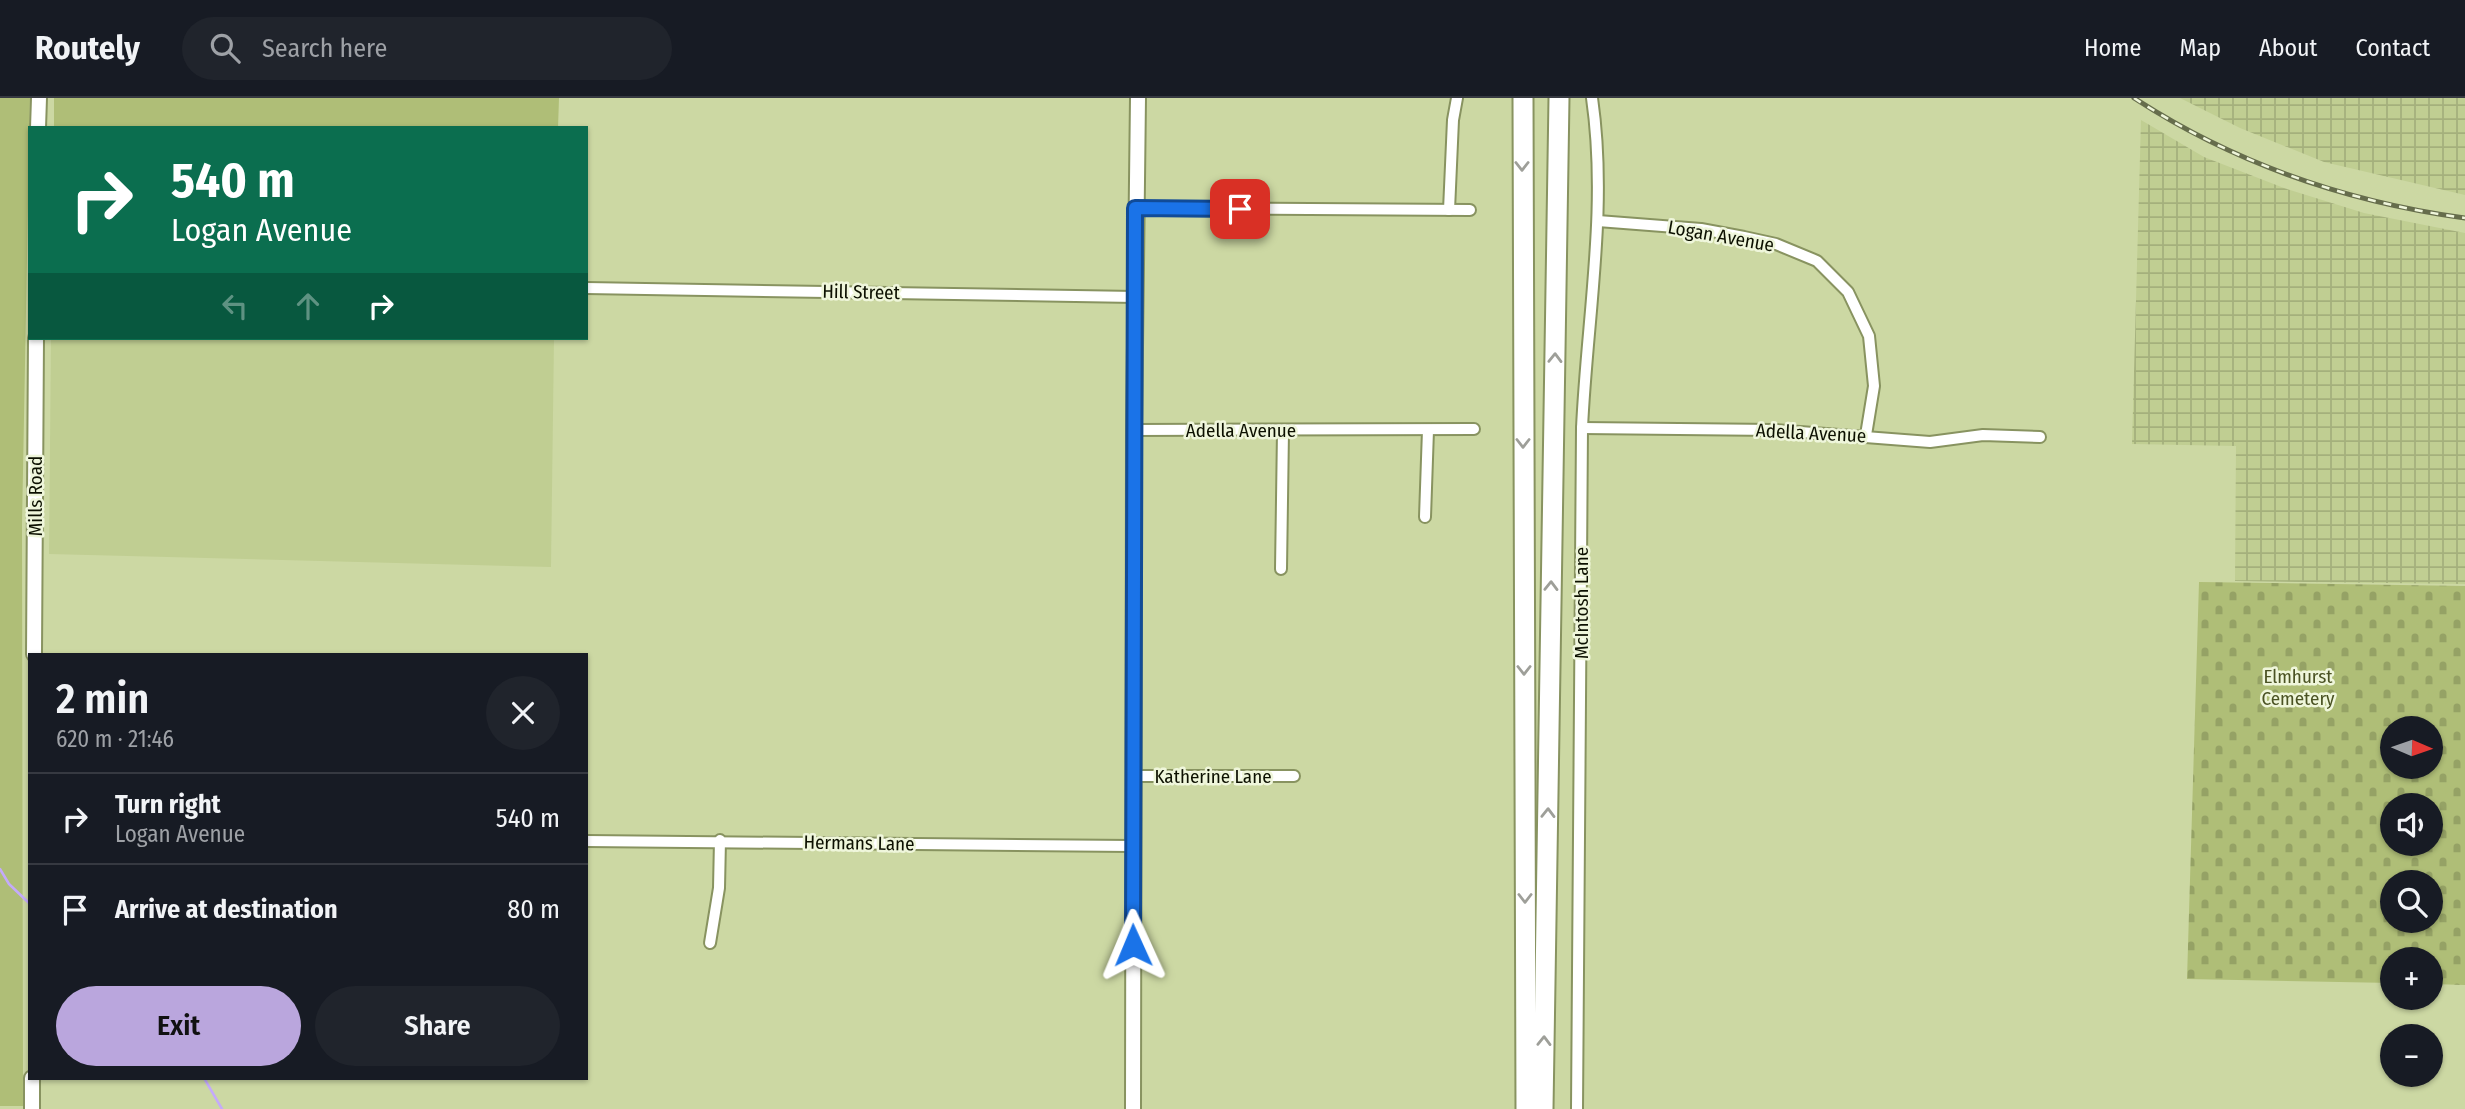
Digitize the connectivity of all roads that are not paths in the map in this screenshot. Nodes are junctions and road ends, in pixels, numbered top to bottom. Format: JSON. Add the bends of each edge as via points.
{"nodes":[{"id":1,"x":39,"y":98,"type":"edge"},
{"id":2,"x":1138,"y":98,"type":"edge"},
{"id":3,"x":1457,"y":98,"type":"edge"},
{"id":4,"x":1523,"y":98,"type":"edge"},
{"id":5,"x":1559,"y":98,"type":"edge"},
{"id":6,"x":1592,"y":98,"type":"edge"},
{"id":7,"x":38,"y":126,"type":"edge"},
{"id":8,"x":1135,"y":208,"type":"junction"},
{"id":9,"x":1449,"y":210,"type":"junction"},
{"id":10,"x":1470,"y":211,"type":"dead end"},
{"id":11,"x":1598,"y":221,"type":"junction"},
{"id":12,"x":588,"y":288,"type":"edge"},
{"id":13,"x":1135,"y":297,"type":"junction"},
{"id":14,"x":36,"y":340,"type":"edge"},
{"id":15,"x":1582,"y":428,"type":"junction"},
{"id":16,"x":1474,"y":429,"type":"dead end"},
{"id":17,"x":1134,"y":430,"type":"junction"},
{"id":18,"x":1429,"y":430,"type":"junction"},
{"id":19,"x":1283,"y":431,"type":"junction"},
{"id":20,"x":1866,"y":435,"type":"junction"},
{"id":21,"x":2040,"y":437,"type":"dead end"},
{"id":22,"x":1425,"y":517,"type":"dead end"},
{"id":23,"x":1280,"y":569,"type":"dead end"},
{"id":24,"x":34,"y":653,"type":"edge"},
{"id":25,"x":1133,"y":776,"type":"junction"},
{"id":26,"x":1294,"y":776,"type":"dead end"},
{"id":27,"x":720,"y":840,"type":"junction"},
{"id":28,"x":588,"y":841,"type":"edge"},
{"id":29,"x":1132,"y":846,"type":"junction"},
{"id":30,"x":710,"y":943,"type":"dead end"},
{"id":31,"x":32,"y":1080,"type":"edge"},
{"id":32,"x":32,"y":1109,"type":"edge"},
{"id":33,"x":1133,"y":1109,"type":"edge"},
{"id":34,"x":1526,"y":1109,"type":"edge"},
{"id":35,"x":1543,"y":1109,"type":"edge"},
{"id":36,"x":1577,"y":1109,"type":"edge"}],
"edges":[{"from":1,"to":7,"type":"street"},
{"from":2,"to":8,"type":"street"},
{"from":3,"to":9,"type":"street"},
{"from":4,"to":34,"type":"highway","one_way":true},
{"from":35,"to":5,"type":"highway","one_way":true},
{"from":6,"to":11,"type":"street","name":"McIntosh Lane"},
{"from":8,"to":9,"type":"street"},
{"from":8,"to":13,"type":"street"},
{"from":9,"to":10,"type":"street"},
{"from":11,"to":15,"type":"street","name":"McIntosh Lane"},
{"from":11,"to":20,"type":"street","name":"Logan Avenue","via":[[1701,229],[1776,244],[1817,261],[1848,292],[1870,337],[1874,386]]},
{"from":12,"to":13,"type":"street","name":"Hill Street"},
{"from":13,"to":17,"type":"street"},
{"from":14,"to":24,"type":"street","name":"Mills Road"},
{"from":15,"to":20,"type":"street","name":"Adella Avenue"},
{"from":15,"to":36,"type":"street","name":"McIntosh Lane"},
{"from":16,"to":18,"type":"street","name":"Adella Avenue"},
{"from":17,"to":19,"type":"street","name":"Adella Avenue"},
{"from":17,"to":25,"type":"street"},
{"from":18,"to":19,"type":"street","name":"Adella Avenue"},
{"from":18,"to":22,"type":"street"},
{"from":19,"to":23,"type":"street"},
{"from":20,"to":21,"type":"street","name":"Adella Avenue","via":[[1930,442],[1983,435]]},
{"from":25,"to":26,"type":"street","name":"Katherine Lane"},
{"from":25,"to":29,"type":"street"},
{"from":27,"to":28,"type":"street","name":"Hermans Lane"},
{"from":27,"to":29,"type":"street","name":"Hermans Lane"},
{"from":27,"to":30,"type":"street","via":[[719,888]]},
{"from":29,"to":33,"type":"street"},
{"from":31,"to":32,"type":"street"}]}
